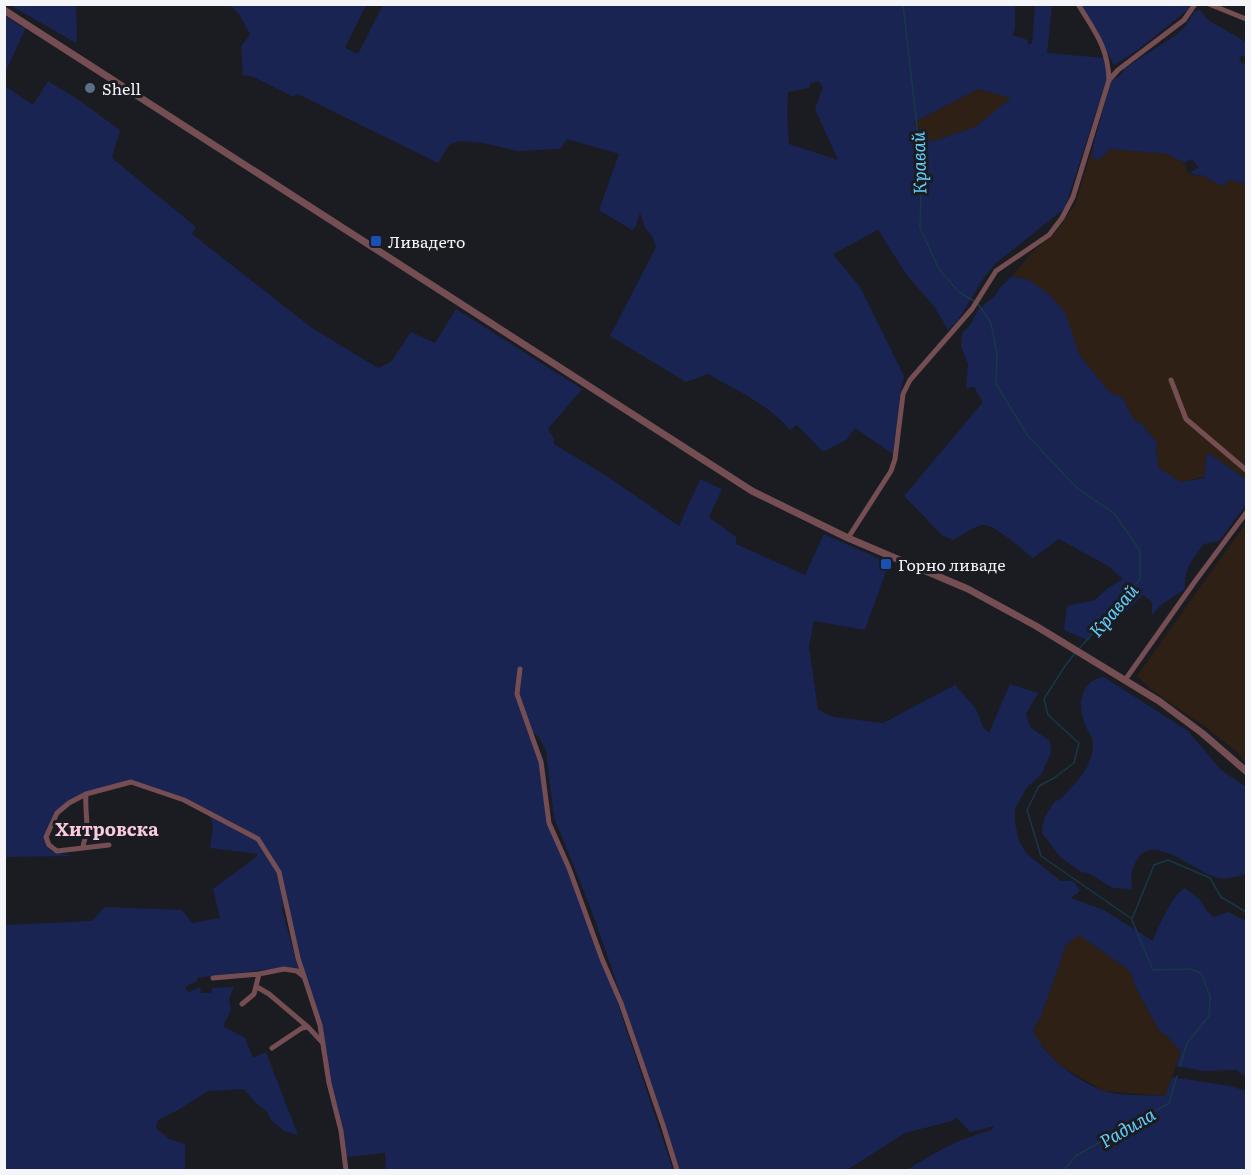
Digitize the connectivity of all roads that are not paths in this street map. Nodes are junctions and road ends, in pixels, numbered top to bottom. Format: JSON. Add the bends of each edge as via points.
{"nodes":[{"id":1,"x":1078,"y":4,"type":"edge"},
{"id":2,"x":1195,"y":4,"type":"edge"},
{"id":3,"x":1209,"y":4,"type":"edge"},
{"id":4,"x":4,"y":10,"type":"edge"},
{"id":5,"x":1246,"y":19,"type":"edge"},
{"id":6,"x":1108,"y":80,"type":"junction"},
{"id":7,"x":1171,"y":380,"type":"dead end"},
{"id":8,"x":1246,"y":470,"type":"edge"},
{"id":9,"x":1246,"y":513,"type":"edge"},
{"id":10,"x":848,"y":538,"type":"junction"},
{"id":11,"x":520,"y":669,"type":"dead end"},
{"id":12,"x":1125,"y":680,"type":"junction"},
{"id":13,"x":1246,"y":771,"type":"edge"},
{"id":14,"x":86,"y":794,"type":"junction"},
{"id":15,"x":110,"y":845,"type":"dead end"},
{"id":16,"x":83,"y":848,"type":"junction"},
{"id":17,"x":259,"y":974,"type":"junction"},
{"id":18,"x":304,"y":977,"type":"junction"},
{"id":19,"x":213,"y":978,"type":"dead end"},
{"id":20,"x":257,"y":987,"type":"junction"},
{"id":21,"x":242,"y":1004,"type":"dead end"},
{"id":22,"x":308,"y":1028,"type":"junction"},
{"id":23,"x":323,"y":1044,"type":"junction"},
{"id":24,"x":272,"y":1048,"type":"dead end"},
{"id":25,"x":346,"y":1170,"type":"edge"},
{"id":26,"x":677,"y":1170,"type":"edge"}],
"edges":[{"from":1,"to":6,"type":"street","via":[[1104,48]]},
{"from":2,"to":6,"type":"street","via":[[1184,20]]},
{"from":3,"to":5,"type":"street"},
{"from":4,"to":10,"type":"street","via":[[752,491]]},
{"from":6,"to":10,"type":"street","via":[[1073,197],[1062,218],[1049,235],[996,271],[972,309],[910,380],[903,394],[891,471]]},
{"from":7,"to":8,"type":"street","via":[[1186,419]]},
{"from":9,"to":12,"type":"street"},
{"from":10,"to":12,"type":"street","via":[[968,589]]},
{"from":11,"to":26,"type":"street","via":[[517,694],[541,762],[549,824],[621,1003]]},
{"from":12,"to":13,"type":"street","via":[[1168,708]]},
{"from":14,"to":16,"type":"street","via":[[87,833]]},
{"from":14,"to":16,"type":"street","via":[[57,813],[46,837],[57,851]]},
{"from":14,"to":18,"type":"street","via":[[131,782],[184,800],[258,839],[279,872]]},
{"from":15,"to":16,"type":"street"},
{"from":17,"to":18,"type":"street","via":[[284,969]]},
{"from":17,"to":19,"type":"street"},
{"from":17,"to":20,"type":"street"},
{"from":18,"to":23,"type":"street"},
{"from":20,"to":21,"type":"street"},
{"from":20,"to":22,"type":"street"},
{"from":22,"to":23,"type":"street"},
{"from":22,"to":24,"type":"street"},
{"from":23,"to":25,"type":"street"}]}
